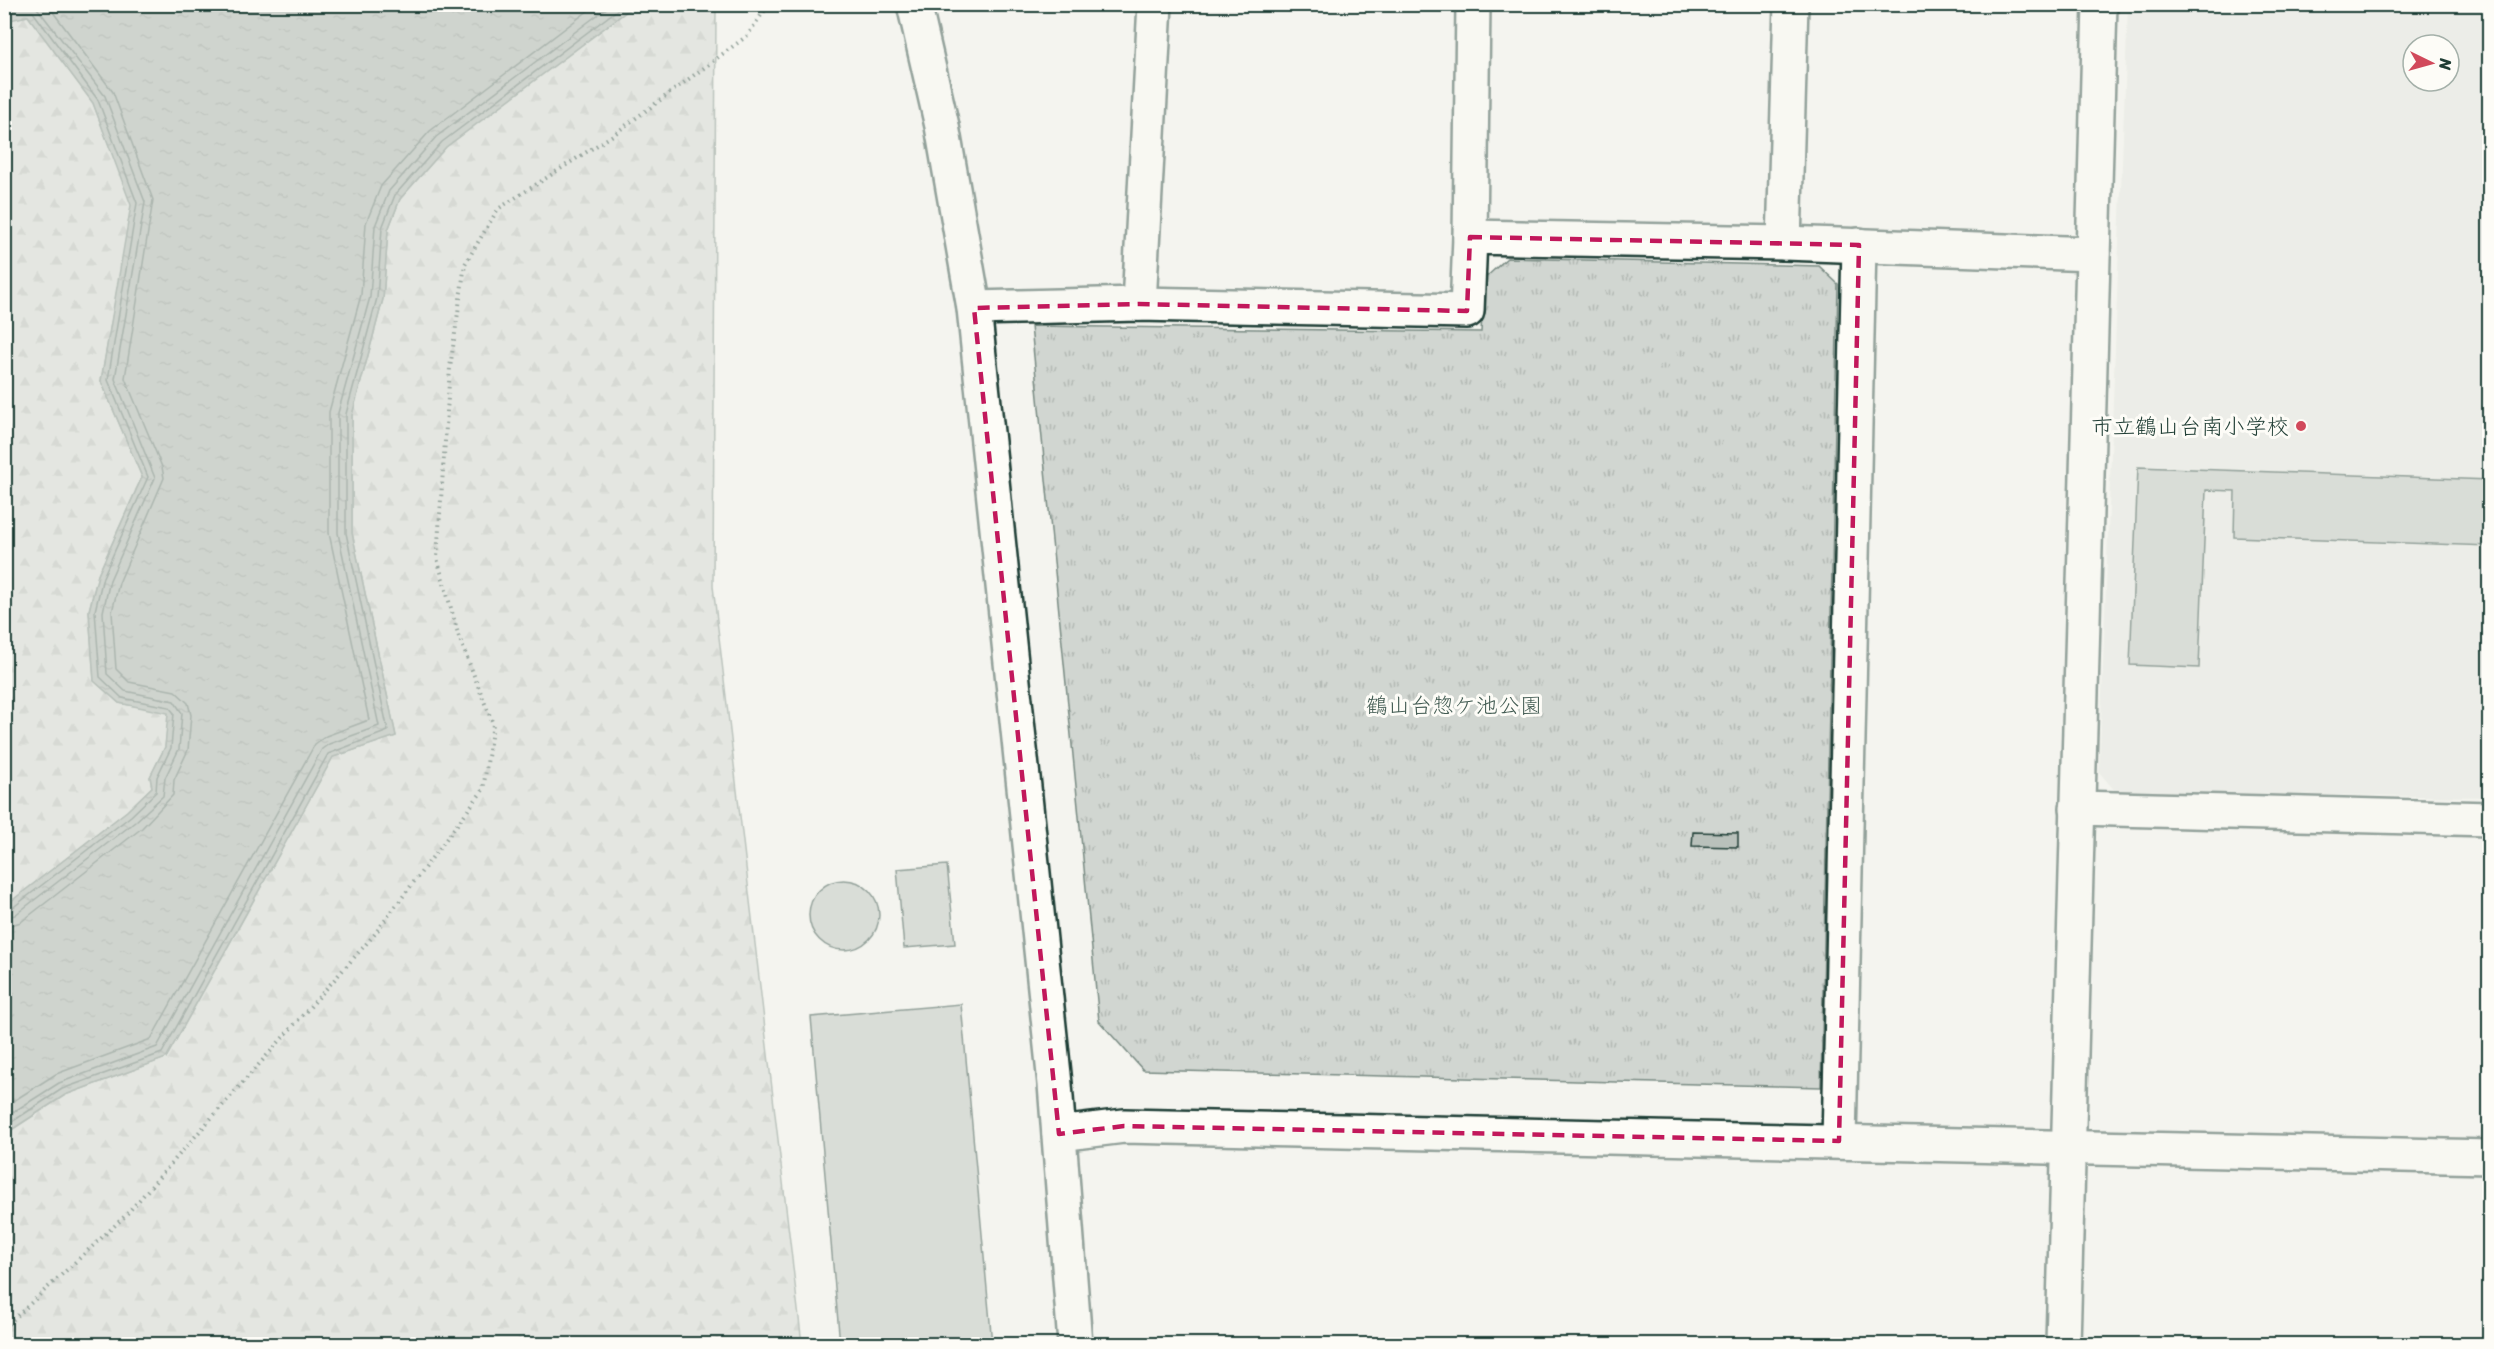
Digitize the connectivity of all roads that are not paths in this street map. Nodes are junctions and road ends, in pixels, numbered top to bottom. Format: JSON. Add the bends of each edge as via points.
{"nodes":[{"id":1,"x":914,"y":4,"type":"edge"},
{"id":2,"x":1155,"y":4,"type":"edge"},
{"id":3,"x":1473,"y":4,"type":"edge"},
{"id":4,"x":1791,"y":4,"type":"edge"},
{"id":5,"x":2100,"y":4,"type":"edge"},
{"id":6,"x":1470,"y":237,"type":"junction"},
{"id":7,"x":1784,"y":243,"type":"junction"},
{"id":8,"x":1859,"y":245,"type":"junction"},
{"id":9,"x":2093,"y":254,"type":"junction"},
{"id":10,"x":1139,"y":304,"type":"junction"},
{"id":11,"x":974,"y":308,"type":"junction"},
{"id":12,"x":2077,"y":808,"type":"junction"},
{"id":13,"x":2490,"y":819,"type":"edge"},
{"id":14,"x":1059,"y":1134,"type":"junction"},
{"id":15,"x":1839,"y":1140,"type":"junction"},
{"id":16,"x":2069,"y":1147,"type":"junction"},
{"id":17,"x":2490,"y":1157,"type":"edge"},
{"id":18,"x":1075,"y":1344,"type":"edge"},
{"id":19,"x":2063,"y":1344,"type":"edge"}],
"edges":[{"from":1,"to":11,"type":"street","via":[[942,126]]},
{"from":2,"to":10,"type":"street"},
{"from":3,"to":6,"type":"street"},
{"from":4,"to":7,"type":"street"},
{"from":5,"to":9,"type":"street"},
{"from":6,"to":7,"type":"street"},
{"from":6,"to":10,"type":"street","via":[[1467,311]]},
{"from":7,"to":8,"type":"street"},
{"from":8,"to":9,"type":"street"},
{"from":8,"to":15,"type":"street"},
{"from":9,"to":12,"type":"street"},
{"from":10,"to":11,"type":"street"},
{"from":11,"to":14,"type":"street"},
{"from":12,"to":13,"type":"street"},
{"from":12,"to":16,"type":"street"},
{"from":14,"to":15,"type":"street","via":[[1124,1126]]},
{"from":14,"to":18,"type":"street"},
{"from":15,"to":16,"type":"street"},
{"from":16,"to":17,"type":"street"},
{"from":16,"to":19,"type":"street"}]}
